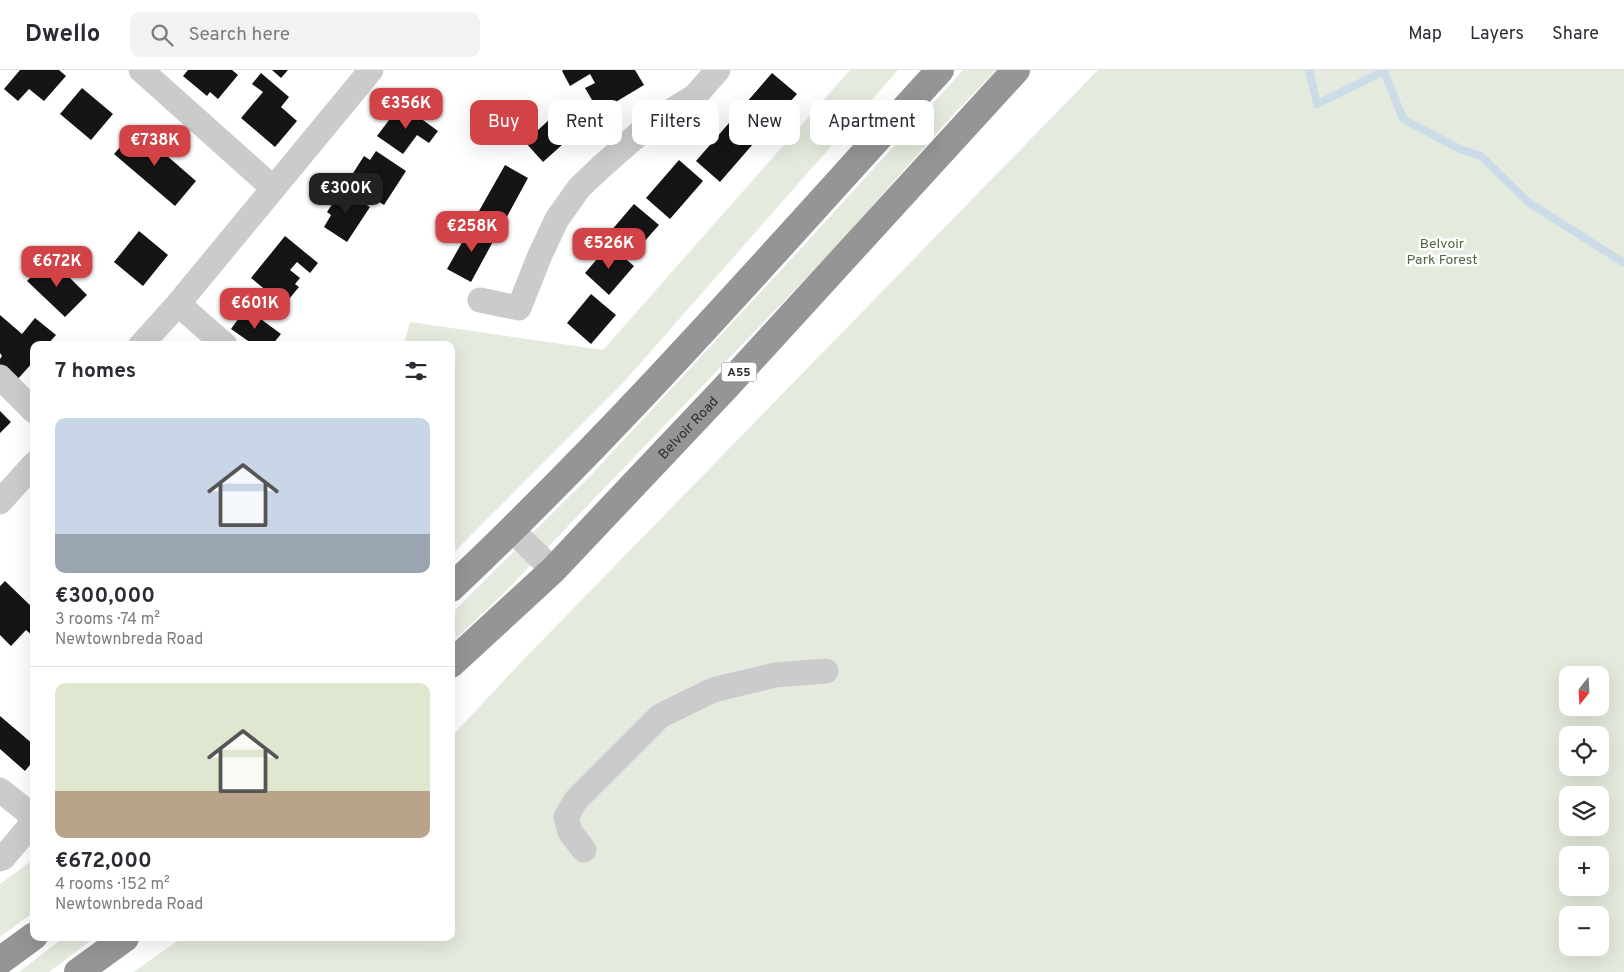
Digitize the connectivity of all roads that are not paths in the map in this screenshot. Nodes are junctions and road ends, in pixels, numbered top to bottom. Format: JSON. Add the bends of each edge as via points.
{"nodes":[{"id":1,"x":141,"y":70,"type":"edge"},
{"id":2,"x":371,"y":70,"type":"edge"},
{"id":3,"x":718,"y":70,"type":"edge"},
{"id":4,"x":940,"y":70,"type":"edge"},
{"id":5,"x":1016,"y":70,"type":"edge"},
{"id":6,"x":273,"y":188,"type":"junction"},
{"id":7,"x":480,"y":300,"type":"dead end"},
{"id":8,"x":178,"y":304,"type":"junction"},
{"id":9,"x":145,"y":341,"type":"edge"},
{"id":10,"x":220,"y":341,"type":"edge"},
{"id":11,"x":0,"y":377,"type":"edge"},
{"id":12,"x":30,"y":407,"type":"edge"},
{"id":13,"x":30,"y":468,"type":"edge"},
{"id":14,"x":0,"y":502,"type":"edge"},
{"id":15,"x":512,"y":530,"type":"junction"},
{"id":16,"x":553,"y":570,"type":"junction"},
{"id":17,"x":455,"y":584,"type":"edge"},
{"id":18,"x":455,"y":660,"type":"edge"},
{"id":19,"x":826,"y":671,"type":"dead end"},
{"id":20,"x":0,"y":790,"type":"edge"},
{"id":21,"x":30,"y":819,"type":"edge"},
{"id":22,"x":30,"y":826,"type":"edge"},
{"id":23,"x":584,"y":850,"type":"dead end"},
{"id":24,"x":0,"y":859,"type":"edge"},
{"id":25,"x":30,"y":939,"type":"edge"},
{"id":26,"x":121,"y":941,"type":"edge"},
{"id":27,"x":0,"y":961,"type":"edge"},
{"id":28,"x":78,"y":972,"type":"edge"}],
"edges":[{"from":1,"to":6,"type":"street"},
{"from":2,"to":6,"type":"street"},
{"from":3,"to":7,"type":"street","via":[[695,96],[650,124],[579,188],[557,219],[519,308]]},
{"from":4,"to":15,"type":"highway","via":[[676,360]]},
{"from":5,"to":16,"type":"highway","name":"Belvoir Road","number":"A55","via":[[726,387]]},
{"from":6,"to":8,"type":"street"},
{"from":8,"to":9,"type":"street"},
{"from":8,"to":10,"type":"street"},
{"from":11,"to":12,"type":"street"},
{"from":13,"to":14,"type":"street"},
{"from":15,"to":16,"type":"street"},
{"from":15,"to":17,"type":"highway"},
{"from":16,"to":18,"type":"highway","name":"Belvoir Road","number":"A55"},
{"from":19,"to":23,"type":"street","via":[[775,675],[713,690],[660,716],[576,800],[566,817],[570,832]]},
{"from":20,"to":21,"type":"street","via":[[29,813]]},
{"from":22,"to":24,"type":"street"},
{"from":25,"to":27,"type":"highway"},
{"from":26,"to":28,"type":"highway"}]}
